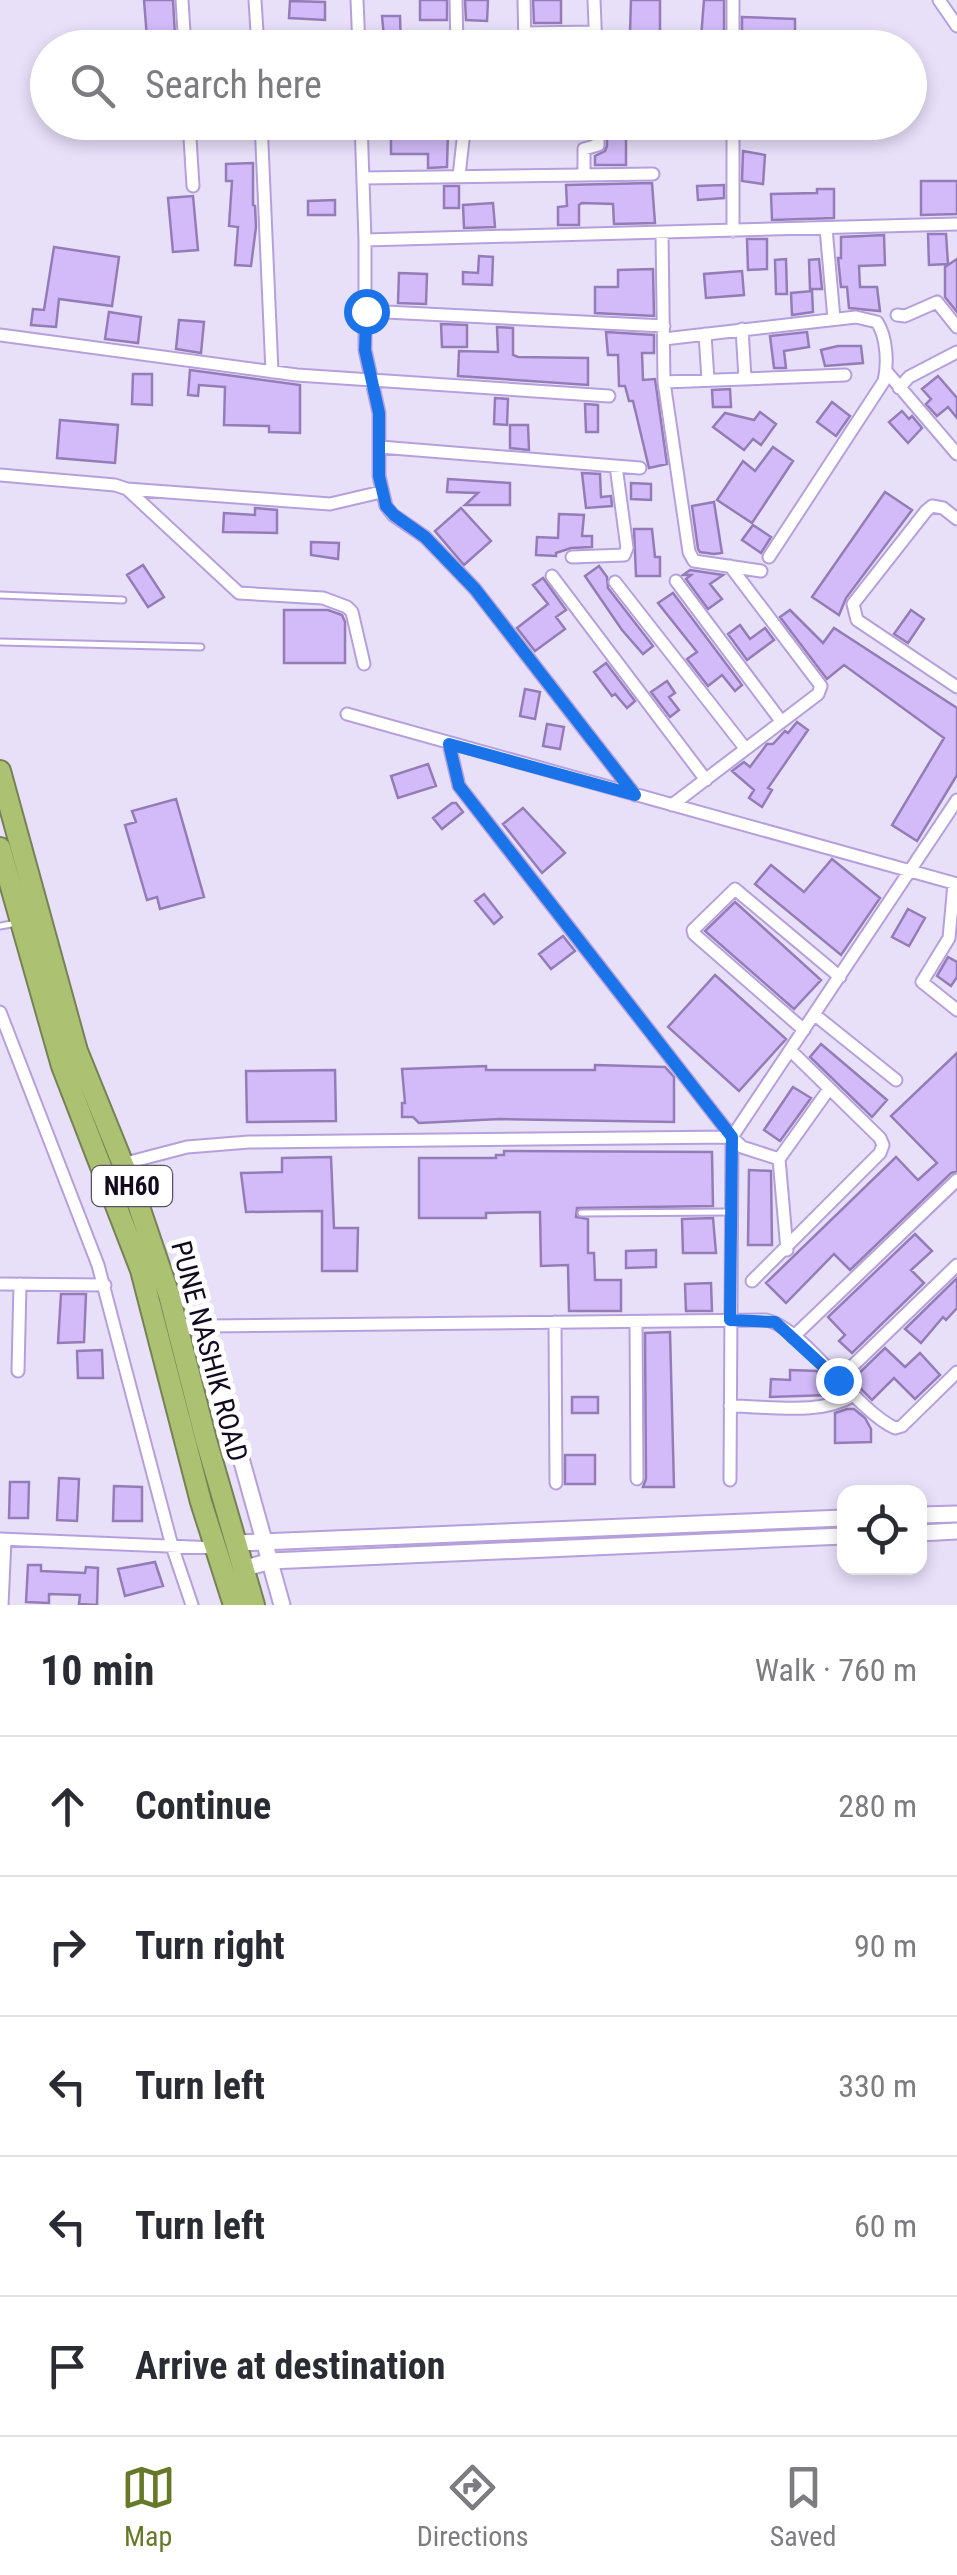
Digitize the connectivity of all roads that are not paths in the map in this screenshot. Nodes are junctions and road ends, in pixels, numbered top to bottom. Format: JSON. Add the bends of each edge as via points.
{"nodes":[{"id":1,"x":182,"y":0,"type":"edge"},
{"id":2,"x":256,"y":0,"type":"edge"},
{"id":3,"x":357,"y":0,"type":"edge"},
{"id":4,"x":456,"y":0,"type":"edge"},
{"id":5,"x":524,"y":0,"type":"edge"},
{"id":6,"x":594,"y":0,"type":"edge"},
{"id":7,"x":733,"y":0,"type":"edge"},
{"id":8,"x":938,"y":0,"type":"edge"},
{"id":9,"x":957,"y":26,"type":"edge"},
{"id":10,"x":184,"y":30,"type":"edge"},
{"id":11,"x":257,"y":30,"type":"edge"},
{"id":12,"x":358,"y":30,"type":"edge"},
{"id":13,"x":457,"y":30,"type":"edge"},
{"id":14,"x":524,"y":30,"type":"edge"},
{"id":15,"x":595,"y":30,"type":"edge"},
{"id":16,"x":733,"y":30,"type":"edge"},
{"id":17,"x":190,"y":140,"type":"edge"},
{"id":18,"x":262,"y":140,"type":"edge"},
{"id":19,"x":362,"y":140,"type":"edge"},
{"id":20,"x":463,"y":140,"type":"edge"},
{"id":21,"x":598,"y":140,"type":"edge"},
{"id":22,"x":733,"y":140,"type":"edge"},
{"id":23,"x":584,"y":174,"type":"junction"},
{"id":24,"x":653,"y":174,"type":"dead end"},
{"id":25,"x":459,"y":176,"type":"junction"},
{"id":26,"x":363,"y":178,"type":"junction"},
{"id":27,"x":193,"y":186,"type":"dead end"},
{"id":28,"x":957,"y":224,"type":"edge"},
{"id":29,"x":826,"y":228,"type":"junction"},
{"id":30,"x":733,"y":230,"type":"junction"},
{"id":31,"x":662,"y":233,"type":"junction"},
{"id":32,"x":365,"y":240,"type":"junction"},
{"id":33,"x":366,"y":311,"type":"junction"},
{"id":34,"x":898,"y":314,"type":"dead end"},
{"id":35,"x":834,"y":319,"type":"junction"},
{"id":36,"x":957,"y":327,"type":"edge"},
{"id":37,"x":742,"y":328,"type":"junction"},
{"id":38,"x":664,"y":332,"type":"junction"},
{"id":39,"x":705,"y":334,"type":"junction"},
{"id":40,"x":0,"y":335,"type":"edge"},
{"id":41,"x":957,"y":352,"type":"edge"},
{"id":42,"x":886,"y":371,"type":"junction"},
{"id":43,"x":272,"y":372,"type":"junction"},
{"id":44,"x":845,"y":375,"type":"dead end"},
{"id":45,"x":745,"y":378,"type":"junction"},
{"id":46,"x":708,"y":380,"type":"junction"},
{"id":47,"x":664,"y":382,"type":"junction"},
{"id":48,"x":372,"y":383,"type":"junction"},
{"id":49,"x":899,"y":388,"type":"junction"},
{"id":50,"x":609,"y":396,"type":"dead end"},
{"id":51,"x":380,"y":447,"type":"junction"},
{"id":52,"x":957,"y":454,"type":"edge"},
{"id":53,"x":616,"y":466,"type":"junction"},
{"id":54,"x":640,"y":468,"type":"dead end"},
{"id":55,"x":0,"y":476,"type":"edge"},
{"id":56,"x":127,"y":489,"type":"junction"},
{"id":57,"x":381,"y":492,"type":"junction"},
{"id":58,"x":957,"y":518,"type":"edge"},
{"id":59,"x":572,"y":557,"type":"dead end"},
{"id":60,"x":769,"y":557,"type":"dead end"},
{"id":61,"x":730,"y":566,"type":"junction"},
{"id":62,"x":761,"y":571,"type":"dead end"},
{"id":63,"x":552,"y":576,"type":"dead end"},
{"id":64,"x":676,"y":581,"type":"dead end"},
{"id":65,"x":615,"y":582,"type":"dead end"},
{"id":66,"x":0,"y":595,"type":"edge"},
{"id":67,"x":123,"y":600,"type":"dead end"},
{"id":68,"x":0,"y":642,"type":"edge"},
{"id":69,"x":201,"y":647,"type":"dead end"},
{"id":70,"x":364,"y":664,"type":"dead end"},
{"id":71,"x":957,"y":687,"type":"edge"},
{"id":72,"x":346,"y":714,"type":"dead end"},
{"id":73,"x":781,"y":721,"type":"junction"},
{"id":74,"x":449,"y":744,"type":"junction"},
{"id":75,"x":745,"y":748,"type":"junction"},
{"id":76,"x":0,"y":771,"type":"edge"},
{"id":77,"x":706,"y":780,"type":"junction"},
{"id":78,"x":635,"y":795,"type":"junction"},
{"id":79,"x":957,"y":800,"type":"edge"},
{"id":80,"x":672,"y":805,"type":"junction"},
{"id":81,"x":0,"y":848,"type":"edge"},
{"id":82,"x":911,"y":872,"type":"junction"},
{"id":83,"x":955,"y":884,"type":"edge"},
{"id":84,"x":10,"y":924,"type":"edge"},
{"id":85,"x":840,"y":977,"type":"junction"},
{"id":86,"x":957,"y":1010,"type":"edge"},
{"id":87,"x":0,"y":1012,"type":"edge"},
{"id":88,"x":814,"y":1015,"type":"junction"},
{"id":89,"x":804,"y":1030,"type":"junction"},
{"id":90,"x":790,"y":1050,"type":"junction"},
{"id":91,"x":896,"y":1080,"type":"dead end"},
{"id":92,"x":830,"y":1088,"type":"junction"},
{"id":93,"x":732,"y":1137,"type":"junction"},
{"id":94,"x":779,"y":1159,"type":"junction"},
{"id":95,"x":122,"y":1164,"type":"junction"},
{"id":96,"x":957,"y":1180,"type":"edge"},
{"id":97,"x":730,"y":1212,"type":"junction"},
{"id":98,"x":581,"y":1213,"type":"dead end"},
{"id":99,"x":787,"y":1250,"type":"junction"},
{"id":100,"x":957,"y":1265,"type":"edge"},
{"id":101,"x":752,"y":1281,"type":"dead end"},
{"id":102,"x":0,"y":1284,"type":"edge"},
{"id":103,"x":20,"y":1284,"type":"junction"},
{"id":104,"x":105,"y":1285,"type":"junction"},
{"id":105,"x":730,"y":1320,"type":"junction"},
{"id":106,"x":555,"y":1322,"type":"junction"},
{"id":107,"x":636,"y":1322,"type":"junction"},
{"id":108,"x":204,"y":1326,"type":"junction"},
{"id":109,"x":178,"y":1327,"type":"junction"},
{"id":110,"x":794,"y":1337,"type":"junction"},
{"id":111,"x":18,"y":1371,"type":"dead end"},
{"id":112,"x":957,"y":1372,"type":"edge"},
{"id":113,"x":838,"y":1380,"type":"junction"},
{"id":114,"x":854,"y":1394,"type":"junction"},
{"id":115,"x":730,"y":1406,"type":"junction"},
{"id":116,"x":637,"y":1479,"type":"dead end"},
{"id":117,"x":730,"y":1480,"type":"dead end"},
{"id":118,"x":556,"y":1483,"type":"dead end"},
{"id":119,"x":957,"y":1514,"type":"edge"},
{"id":120,"x":927,"y":1515,"type":"edge"},
{"id":121,"x":837,"y":1518,"type":"edge"},
{"id":122,"x":957,"y":1531,"type":"edge"},
{"id":123,"x":927,"y":1533,"type":"edge"},
{"id":124,"x":837,"y":1536,"type":"edge"},
{"id":125,"x":3,"y":1539,"type":"edge"},
{"id":126,"x":264,"y":1540,"type":"junction"},
{"id":127,"x":172,"y":1546,"type":"junction"},
{"id":128,"x":225,"y":1546,"type":"junction"},
{"id":129,"x":270,"y":1562,"type":"junction"},
{"id":130,"x":2,"y":1569,"type":"edge"},
{"id":131,"x":243,"y":1569,"type":"junction"},
{"id":132,"x":2,"y":1605,"type":"edge"},
{"id":133,"x":192,"y":1605,"type":"edge"},
{"id":134,"x":234,"y":1605,"type":"edge"},
{"id":135,"x":254,"y":1605,"type":"edge"},
{"id":136,"x":282,"y":1605,"type":"edge"}],
"edges":[{"from":1,"to":10,"type":"street"},
{"from":2,"to":11,"type":"street"},
{"from":3,"to":12,"type":"street"},
{"from":4,"to":13,"type":"street"},
{"from":5,"to":14,"type":"street"},
{"from":6,"to":15,"type":"street"},
{"from":7,"to":16,"type":"street"},
{"from":8,"to":9,"type":"street"},
{"from":17,"to":27,"type":"street"},
{"from":18,"to":43,"type":"street"},
{"from":19,"to":26,"type":"street"},
{"from":20,"to":25,"type":"street"},
{"from":21,"to":23,"type":"street","via":[[584,150]]},
{"from":22,"to":30,"type":"street"},
{"from":23,"to":24,"type":"street"},
{"from":23,"to":25,"type":"street"},
{"from":25,"to":26,"type":"street"},
{"from":26,"to":32,"type":"street"},
{"from":28,"to":29,"type":"street"},
{"from":29,"to":30,"type":"street"},
{"from":29,"to":35,"type":"street"},
{"from":30,"to":31,"type":"street"},
{"from":31,"to":32,"type":"street"},
{"from":31,"to":38,"type":"street"},
{"from":32,"to":33,"type":"street"},
{"from":33,"to":38,"type":"street"},
{"from":33,"to":48,"type":"street"},
{"from":34,"to":36,"type":"street","via":[[937,302]]},
{"from":35,"to":37,"type":"street"},
{"from":35,"to":42,"type":"street","via":[[877,322]]},
{"from":37,"to":39,"type":"street"},
{"from":37,"to":45,"type":"street"},
{"from":38,"to":39,"type":"street"},
{"from":38,"to":47,"type":"street"},
{"from":39,"to":46,"type":"street"},
{"from":40,"to":43,"type":"street"},
{"from":41,"to":49,"type":"street"},
{"from":42,"to":49,"type":"street"},
{"from":42,"to":60,"type":"street"},
{"from":43,"to":48,"type":"street"},
{"from":44,"to":45,"type":"street"},
{"from":45,"to":46,"type":"street"},
{"from":46,"to":47,"type":"street"},
{"from":47,"to":61,"type":"street","via":[[689,552],[694,561]]},
{"from":48,"to":50,"type":"street"},
{"from":48,"to":51,"type":"street"},
{"from":49,"to":52,"type":"street"},
{"from":51,"to":53,"type":"street"},
{"from":51,"to":57,"type":"street"},
{"from":53,"to":54,"type":"street"},
{"from":53,"to":59,"type":"street","via":[[624,555]]},
{"from":55,"to":56,"type":"street"},
{"from":56,"to":57,"type":"street","via":[[330,504]]},
{"from":56,"to":70,"type":"street","via":[[240,593],[324,598],[347,607]]},
{"from":57,"to":78,"type":"street","via":[[394,515],[475,589]]},
{"from":58,"to":71,"type":"street","via":[[942,508],[926,511],[853,613]]},
{"from":61,"to":62,"type":"street"},
{"from":61,"to":73,"type":"street","via":[[821,686]]},
{"from":63,"to":77,"type":"street"},
{"from":64,"to":73,"type":"street"},
{"from":65,"to":75,"type":"street"},
{"from":66,"to":67,"type":"lane"},
{"from":68,"to":69,"type":"lane"},
{"from":72,"to":74,"type":"street"},
{"from":73,"to":75,"type":"street"},
{"from":74,"to":78,"type":"street"},
{"from":74,"to":93,"type":"street","via":[[459,786]]},
{"from":75,"to":77,"type":"street"},
{"from":76,"to":95,"type":"highway","name":"PUNE NASHIK ROAD","number":"NH60","via":[[77,1051]]},
{"from":77,"to":80,"type":"street"},
{"from":78,"to":80,"type":"street"},
{"from":79,"to":82,"type":"street"},
{"from":80,"to":82,"type":"street"},
{"from":81,"to":84,"type":"highway","name":"PUNE NASHIK ROAD","number":"NH60"},
{"from":82,"to":83,"type":"street"},
{"from":82,"to":85,"type":"street"},
{"from":83,"to":86,"type":"street","via":[[949,938],[922,982]]},
{"from":84,"to":128,"type":"highway","name":"PUNE NASHIK ROAD","number":"NH60","via":[[141,1270]]},
{"from":85,"to":88,"type":"street"},
{"from":85,"to":89,"type":"street","via":[[734,889],[693,930]]},
{"from":87,"to":104,"type":"street"},
{"from":88,"to":89,"type":"street"},
{"from":88,"to":91,"type":"street"},
{"from":89,"to":90,"type":"street"},
{"from":90,"to":92,"type":"street"},
{"from":90,"to":93,"type":"street"},
{"from":92,"to":94,"type":"street"},
{"from":92,"to":99,"type":"street","via":[[883,1146]]},
{"from":93,"to":94,"type":"street"},
{"from":93,"to":95,"type":"street","via":[[249,1142],[187,1147]]},
{"from":93,"to":97,"type":"street"},
{"from":94,"to":99,"type":"street"},
{"from":95,"to":109,"type":"highway","name":"PUNE NASHIK ROAD","number":"NH60"},
{"from":96,"to":110,"type":"street"},
{"from":97,"to":98,"type":"lane"},
{"from":97,"to":105,"type":"street"},
{"from":99,"to":101,"type":"street"},
{"from":100,"to":113,"type":"street"},
{"from":102,"to":103,"type":"street"},
{"from":103,"to":104,"type":"street"},
{"from":103,"to":111,"type":"street"},
{"from":104,"to":127,"type":"street"},
{"from":105,"to":107,"type":"street"},
{"from":105,"to":110,"type":"street","via":[[775,1322]]},
{"from":105,"to":115,"type":"street"},
{"from":106,"to":107,"type":"street"},
{"from":106,"to":108,"type":"street"},
{"from":106,"to":118,"type":"street"},
{"from":107,"to":116,"type":"street"},
{"from":108,"to":109,"type":"street"},
{"from":108,"to":126,"type":"street"},
{"from":109,"to":128,"type":"highway","name":"PUNE NASHIK ROAD","number":"NH60"},
{"from":110,"to":113,"type":"street"},
{"from":112,"to":114,"type":"street","via":[[896,1428]]},
{"from":113,"to":114,"type":"street"},
{"from":114,"to":115,"type":"street","via":[[822,1407]]},
{"from":115,"to":117,"type":"street"},
{"from":119,"to":120,"type":"street"},
{"from":121,"to":126,"type":"street"},
{"from":122,"to":123,"type":"street"},
{"from":124,"to":129,"type":"street"},
{"from":125,"to":127,"type":"street"},
{"from":125,"to":130,"type":"street"},
{"from":126,"to":128,"type":"street"},
{"from":126,"to":129,"type":"street"},
{"from":127,"to":128,"type":"street"},
{"from":127,"to":133,"type":"street"},
{"from":128,"to":131,"type":"highway","name":"PUNE NASHIK ROAD","number":"NH60"},
{"from":128,"to":134,"type":"highway","name":"PUNE NASHIK ROAD","number":"NH60"},
{"from":129,"to":131,"type":"street"},
{"from":129,"to":136,"type":"street"},
{"from":130,"to":132,"type":"street"},
{"from":131,"to":135,"type":"highway","name":"PUNE NASHIK ROAD","number":"NH60"}]}
